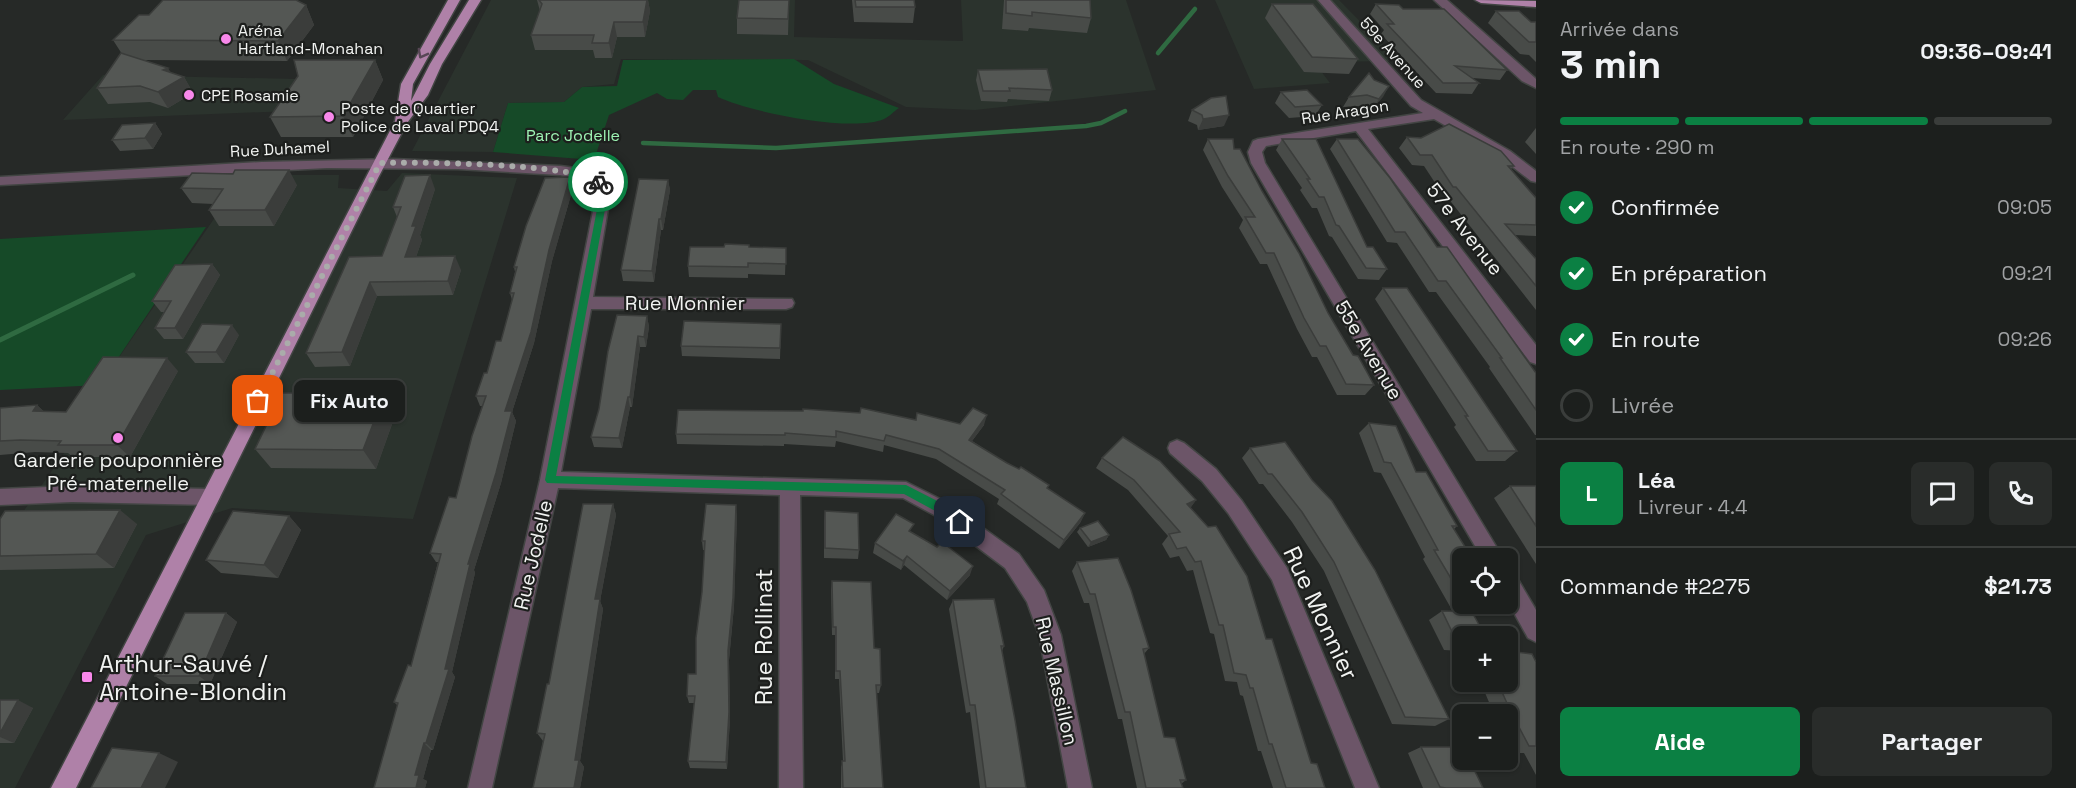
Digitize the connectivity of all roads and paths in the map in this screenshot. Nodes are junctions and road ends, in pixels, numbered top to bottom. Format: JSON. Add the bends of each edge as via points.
{"nodes":[{"id":1,"x":454,"y":0,"type":"edge"},
{"id":2,"x":476,"y":0,"type":"edge"},
{"id":3,"x":1324,"y":0,"type":"edge"},
{"id":4,"x":1440,"y":0,"type":"edge"},
{"id":5,"x":1481,"y":0,"type":"edge"},
{"id":6,"x":1536,"y":4,"type":"edge"},
{"id":7,"x":1536,"y":84,"type":"edge"},
{"id":8,"x":1433,"y":115,"type":"junction"},
{"id":9,"x":401,"y":122,"type":"junction"},
{"id":10,"x":1360,"y":128,"type":"junction"},
{"id":11,"x":1263,"y":142,"type":"joint"},
{"id":12,"x":380,"y":163,"type":"junction"},
{"id":13,"x":1536,"y":178,"type":"edge"},
{"id":14,"x":596,"y":180,"type":"joint"},
{"id":15,"x":0,"y":181,"type":"edge"},
{"id":16,"x":584,"y":303,"type":"junction"},
{"id":17,"x":786,"y":303,"type":"dead end"},
{"id":18,"x":1536,"y":357,"type":"edge"},
{"id":19,"x":1177,"y":448,"type":"dead end"},
{"id":20,"x":550,"y":480,"type":"junction"},
{"id":21,"x":790,"y":485,"type":"junction"},
{"id":22,"x":0,"y":497,"type":"edge"},
{"id":23,"x":210,"y":497,"type":"junction"},
{"id":24,"x":1487,"y":548,"type":"edge"},
{"id":25,"x":1518,"y":600,"type":"edge"},
{"id":26,"x":1536,"y":631,"type":"edge"},
{"id":27,"x":63,"y":788,"type":"edge"},
{"id":28,"x":480,"y":788,"type":"edge"},
{"id":29,"x":791,"y":788,"type":"edge"},
{"id":30,"x":1080,"y":788,"type":"edge"},
{"id":31,"x":1367,"y":788,"type":"edge"}],
"edges":[{"from":1,"to":9,"type":"main road","one_way":true,"via":[[407,84]]},
{"from":2,"to":9,"type":"main road","via":[[422,94]]},
{"from":3,"to":8,"type":"street","name":"59e Avenue","via":[[1416,103]]},
{"from":4,"to":7,"type":"street"},
{"from":5,"to":6,"type":"main road"},
{"from":8,"to":10,"type":"street","name":"Rue Aragon"},
{"from":8,"to":13,"type":"street","name":"59e Avenue","via":[[1505,154]]},
{"from":9,"to":12,"type":"main road"},
{"from":10,"to":11,"type":"street","name":"Rue Aragon"},
{"from":10,"to":18,"type":"street","name":"57e Avenue"},
{"from":11,"to":24,"type":"street","name":"55e Avenue","via":[[1255,152],[1258,163]]},
{"from":12,"to":14,"type":"street","name":"Rue Duhamel","via":[[504,167],[579,174]]},
{"from":12,"to":15,"type":"street","name":"Rue Duhamel"},
{"from":12,"to":23,"type":"main road"},
{"from":14,"to":16,"type":"street","name":"Rue Jodelle","via":[[604,196]]},
{"from":16,"to":17,"type":"street","name":"Rue Monnier"},
{"from":16,"to":20,"type":"street","name":"Rue Jodelle"},
{"from":19,"to":31,"type":"street","name":"Rue Monnier","via":[[1209,475],[1235,507],[1280,575]]},
{"from":20,"to":21,"type":"street","name":"Rue Massillon"},
{"from":20,"to":28,"type":"street","name":"Rue Jodelle"},
{"from":21,"to":29,"type":"street","name":"Rue Rollinat"},
{"from":21,"to":30,"type":"street","name":"Rue Massillon","via":[[906,490],[943,510],[1012,561],[1036,597],[1050,635]]},
{"from":22,"to":23,"type":"street"},
{"from":23,"to":27,"type":"main road"},
{"from":25,"to":26,"type":"street"}]}
